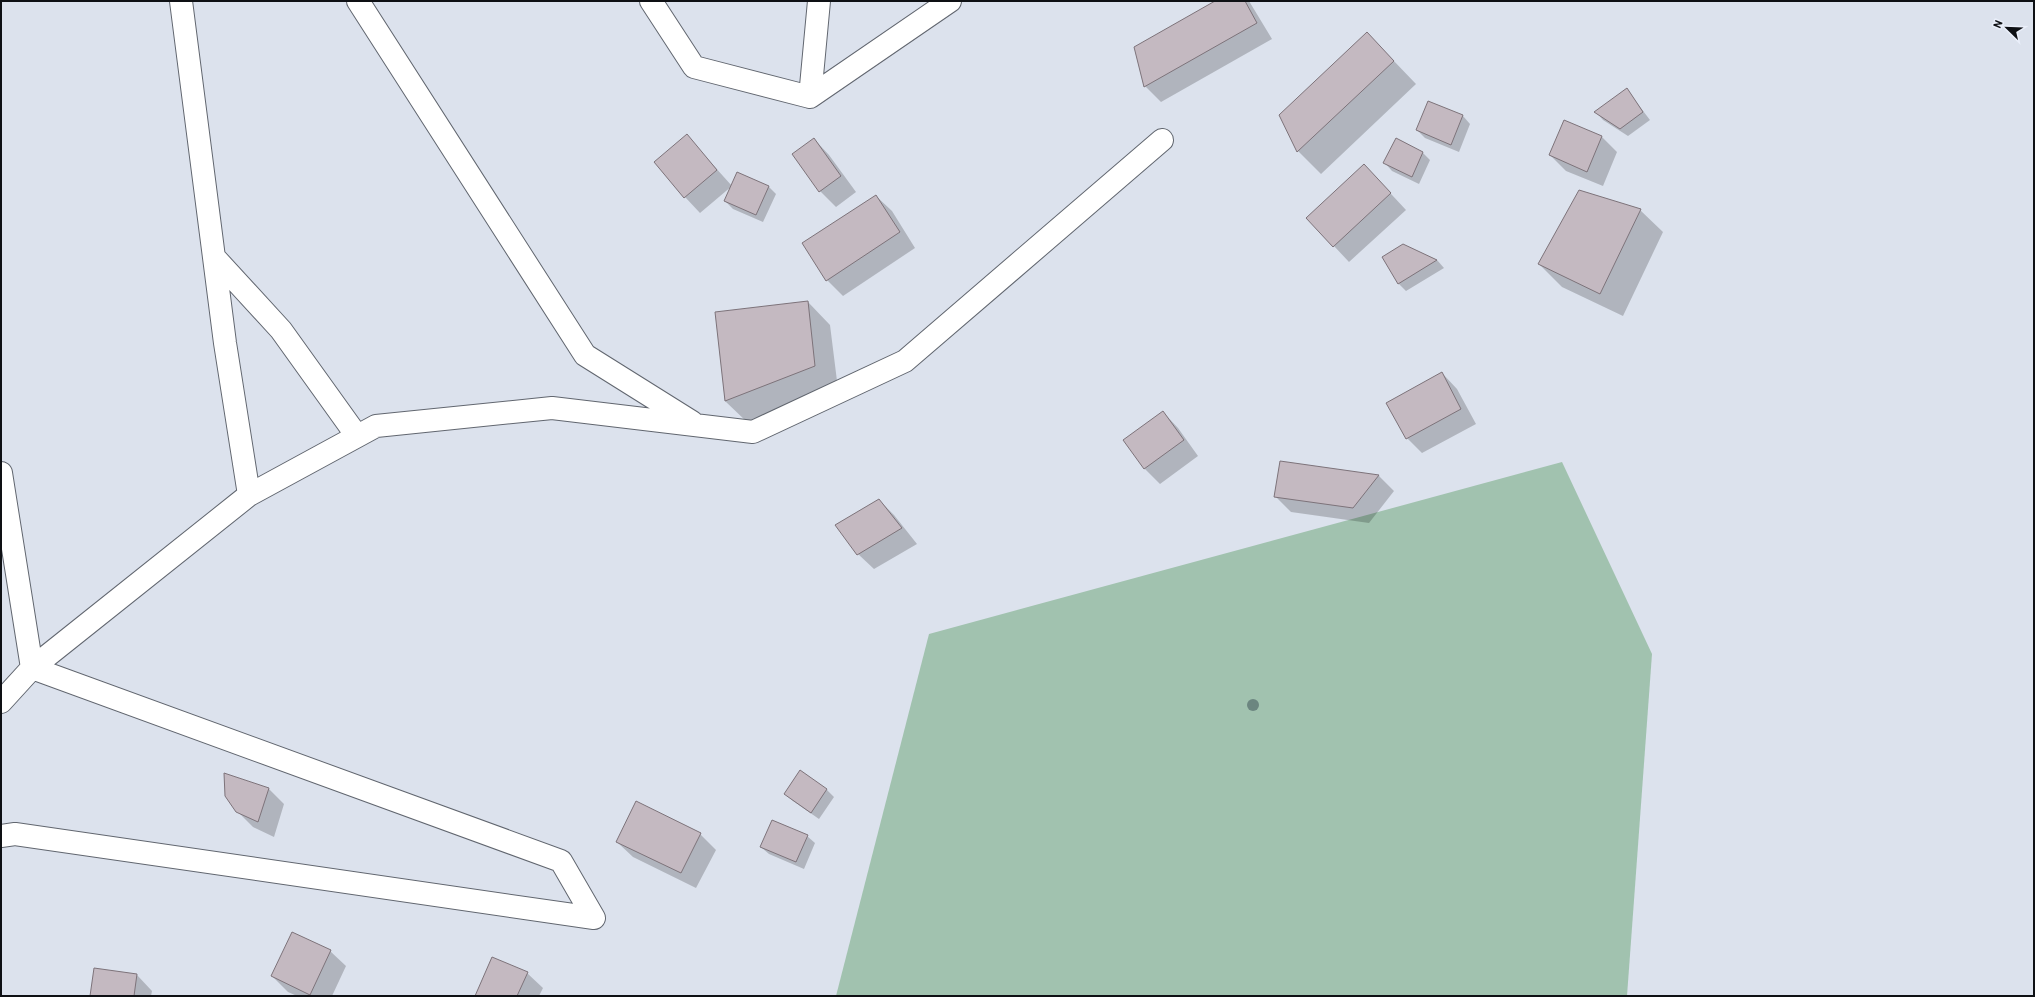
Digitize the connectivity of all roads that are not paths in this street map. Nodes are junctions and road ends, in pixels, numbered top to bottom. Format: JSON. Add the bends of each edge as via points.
{"nodes":[{"id":1,"x":181,"y":1,"type":"edge"},
{"id":2,"x":358,"y":1,"type":"edge"},
{"id":3,"x":651,"y":1,"type":"edge"},
{"id":4,"x":819,"y":1,"type":"edge"},
{"id":5,"x":950,"y":1,"type":"edge"},
{"id":6,"x":810,"y":97,"type":"junction"},
{"id":7,"x":1162,"y":140,"type":"dead end"},
{"id":8,"x":214,"y":258,"type":"junction"},
{"id":9,"x":697,"y":425,"type":"junction"},
{"id":10,"x":357,"y":436,"type":"junction"},
{"id":11,"x":1,"y":473,"type":"edge"},
{"id":12,"x":249,"y":495,"type":"junction"},
{"id":13,"x":32,"y":668,"type":"junction"},
{"id":14,"x":1,"y":702,"type":"edge"},
{"id":15,"x":1,"y":836,"type":"edge"}],
"edges":[{"from":1,"to":8,"type":"street"},
{"from":2,"to":9,"type":"street","via":[[585,355]]},
{"from":3,"to":6,"type":"street","via":[[694,67]]},
{"from":4,"to":6,"type":"street"},
{"from":5,"to":6,"type":"street"},
{"from":7,"to":9,"type":"street","via":[[905,361],[753,432]]},
{"from":8,"to":10,"type":"street","via":[[281,330]]},
{"from":8,"to":12,"type":"street"},
{"from":9,"to":10,"type":"street","via":[[552,408],[376,426]]},
{"from":10,"to":12,"type":"street"},
{"from":11,"to":13,"type":"street"},
{"from":12,"to":13,"type":"street"},
{"from":13,"to":14,"type":"street"},
{"from":13,"to":15,"type":"street","via":[[560,861],[594,918],[15,834]]}]}
